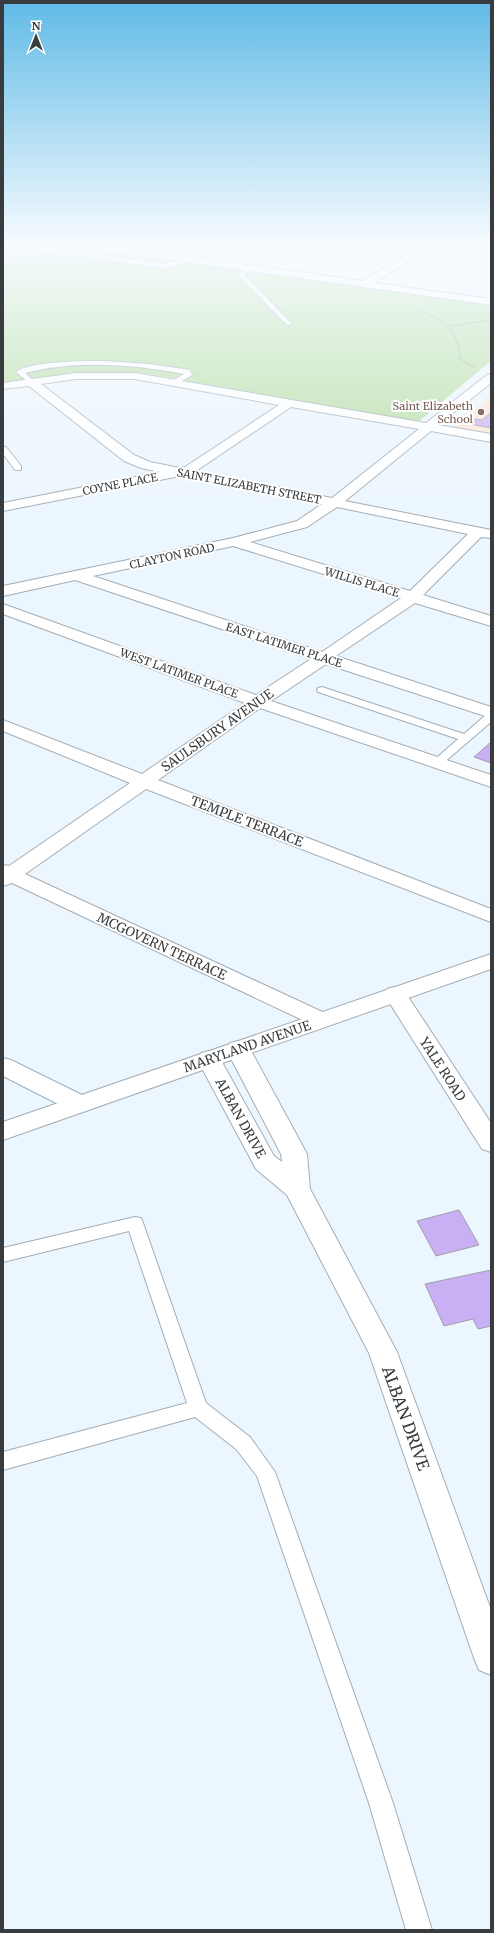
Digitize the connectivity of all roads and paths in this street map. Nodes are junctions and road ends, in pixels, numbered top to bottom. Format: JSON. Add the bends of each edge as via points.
{"nodes":[{"id":1,"x":454,"y":335,"type":"edge"},
{"id":2,"x":477,"y":369,"type":"dead end"},
{"id":3,"x":491,"y":378,"type":"edge"},
{"id":4,"x":31,"y":382,"type":"junction"},
{"id":5,"x":175,"y":383,"type":"junction"},
{"id":6,"x":3,"y":386,"type":"edge"},
{"id":7,"x":289,"y":403,"type":"junction"},
{"id":8,"x":430,"y":427,"type":"junction"},
{"id":9,"x":491,"y":438,"type":"edge"},
{"id":10,"x":3,"y":449,"type":"edge"},
{"id":11,"x":18,"y":468,"type":"dead end"},
{"id":12,"x":179,"y":473,"type":"junction"},
{"id":13,"x":334,"y":503,"type":"junction"},
{"id":14,"x":3,"y":507,"type":"edge"},
{"id":15,"x":485,"y":533,"type":"edge"},
{"id":16,"x":234,"y":542,"type":"junction"},
{"id":17,"x":77,"y":576,"type":"junction"},
{"id":18,"x":3,"y":591,"type":"edge"},
{"id":19,"x":412,"y":598,"type":"junction"},
{"id":20,"x":3,"y":609,"type":"edge"},
{"id":21,"x":491,"y":621,"type":"edge"},
{"id":22,"x":323,"y":658,"type":"junction"},
{"id":23,"x":322,"y":690,"type":"dead end"},
{"id":24,"x":258,"y":702,"type":"junction"},
{"id":25,"x":491,"y":715,"type":"edge"},
{"id":26,"x":3,"y":725,"type":"edge"},
{"id":27,"x":466,"y":738,"type":"junction"},
{"id":28,"x":437,"y":763,"type":"junction"},
{"id":29,"x":491,"y":781,"type":"edge"},
{"id":30,"x":143,"y":782,"type":"junction"},
{"id":31,"x":6,"y":875,"type":"edge"},
{"id":32,"x":491,"y":916,"type":"edge"},
{"id":33,"x":491,"y":961,"type":"edge"},
{"id":34,"x":395,"y":994,"type":"junction"},
{"id":35,"x":321,"y":1020,"type":"junction"},
{"id":36,"x":238,"y":1049,"type":"junction"},
{"id":37,"x":209,"y":1059,"type":"junction"},
{"id":38,"x":3,"y":1066,"type":"edge"},
{"id":39,"x":79,"y":1104,"type":"junction"},
{"id":40,"x":3,"y":1131,"type":"edge"},
{"id":41,"x":491,"y":1143,"type":"edge"},
{"id":42,"x":296,"y":1189,"type":"junction"},
{"id":43,"x":3,"y":1254,"type":"edge"},
{"id":44,"x":198,"y":1408,"type":"junction"},
{"id":45,"x":3,"y":1461,"type":"edge"},
{"id":46,"x":491,"y":1658,"type":"edge"},
{"id":47,"x":419,"y":1930,"type":"edge"}],
"edges":[{"from":1,"to":2,"type":"path","via":[[459,346],[460,359]]},
{"from":3,"to":8,"type":"street","name":"CLAYTON ROAD"},
{"from":4,"to":5,"type":"street","via":[[105,375],[135,376]]},
{"from":4,"to":5,"type":"lane","via":[[20,372],[52,366],[125,364],[187,372],[188,375]]},
{"from":4,"to":6,"type":"street"},
{"from":4,"to":12,"type":"street","name":"SAINT ELIZABETH STREET","via":[[129,458]]},
{"from":5,"to":7,"type":"street"},
{"from":7,"to":8,"type":"street"},
{"from":7,"to":12,"type":"street","name":"COYNE PLACE","via":[[196,466]]},
{"from":8,"to":9,"type":"street"},
{"from":8,"to":13,"type":"street","name":"CLAYTON ROAD"},
{"from":10,"to":11,"type":"lane"},
{"from":12,"to":13,"type":"street","name":"SAINT ELIZABETH STREET"},
{"from":12,"to":14,"type":"street","name":"COYNE PLACE"},
{"from":13,"to":15,"type":"street","name":"SAINT ELIZABETH STREET"},
{"from":13,"to":16,"type":"street","name":"CLAYTON ROAD","via":[[302,524]]},
{"from":15,"to":19,"type":"street","name":"SAULSBURY AVENUE"},
{"from":16,"to":17,"type":"street","name":"CLAYTON ROAD"},
{"from":16,"to":19,"type":"street","name":"WILLIS PLACE"},
{"from":17,"to":18,"type":"street","name":"CLAYTON ROAD"},
{"from":17,"to":22,"type":"street","name":"EAST LATIMER PLACE"},
{"from":19,"to":21,"type":"street","name":"WILLIS PLACE"},
{"from":19,"to":22,"type":"street","name":"SAULSBURY AVENUE"},
{"from":20,"to":24,"type":"street","name":"WEST LATIMER PLACE"},
{"from":22,"to":24,"type":"street","name":"SAULSBURY AVENUE"},
{"from":22,"to":25,"type":"street","name":"EAST LATIMER PLACE"},
{"from":23,"to":27,"type":"lane"},
{"from":24,"to":28,"type":"street","name":"WEST LATIMER PLACE"},
{"from":24,"to":30,"type":"street","name":"SAULSBURY AVENUE"},
{"from":25,"to":27,"type":"lane"},
{"from":26,"to":30,"type":"street","name":"TEMPLE TERRACE"},
{"from":27,"to":28,"type":"lane"},
{"from":28,"to":29,"type":"street","name":"WEST LATIMER PLACE"},
{"from":30,"to":31,"type":"street","name":"SAULSBURY AVENUE"},
{"from":30,"to":32,"type":"street","name":"TEMPLE TERRACE"},
{"from":31,"to":35,"type":"street","name":"MCGOVERN TERRACE"},
{"from":33,"to":34,"type":"street","name":"MARYLAND AVENUE"},
{"from":34,"to":35,"type":"street","name":"MARYLAND AVENUE"},
{"from":34,"to":41,"type":"street","name":"YALE ROAD"},
{"from":35,"to":36,"type":"street","name":"MARYLAND AVENUE"},
{"from":36,"to":37,"type":"street","name":"MARYLAND AVENUE"},
{"from":36,"to":42,"type":"street","name":"ALBAN DRIVE","via":[[294,1154]]},
{"from":37,"to":39,"type":"street","name":"MARYLAND AVENUE"},
{"from":37,"to":42,"type":"street","name":"ALBAN DRIVE","via":[[265,1162]]},
{"from":38,"to":39,"type":"street"},
{"from":39,"to":40,"type":"street","name":"MARYLAND AVENUE"},
{"from":42,"to":46,"type":"street","name":"ALBAN DRIVE","via":[[383,1352]]},
{"from":43,"to":44,"type":"lane","via":[[135,1223]]},
{"from":44,"to":45,"type":"lane"},
{"from":44,"to":47,"type":"lane","via":[[243,1443],[265,1472],[381,1803]]}]}
